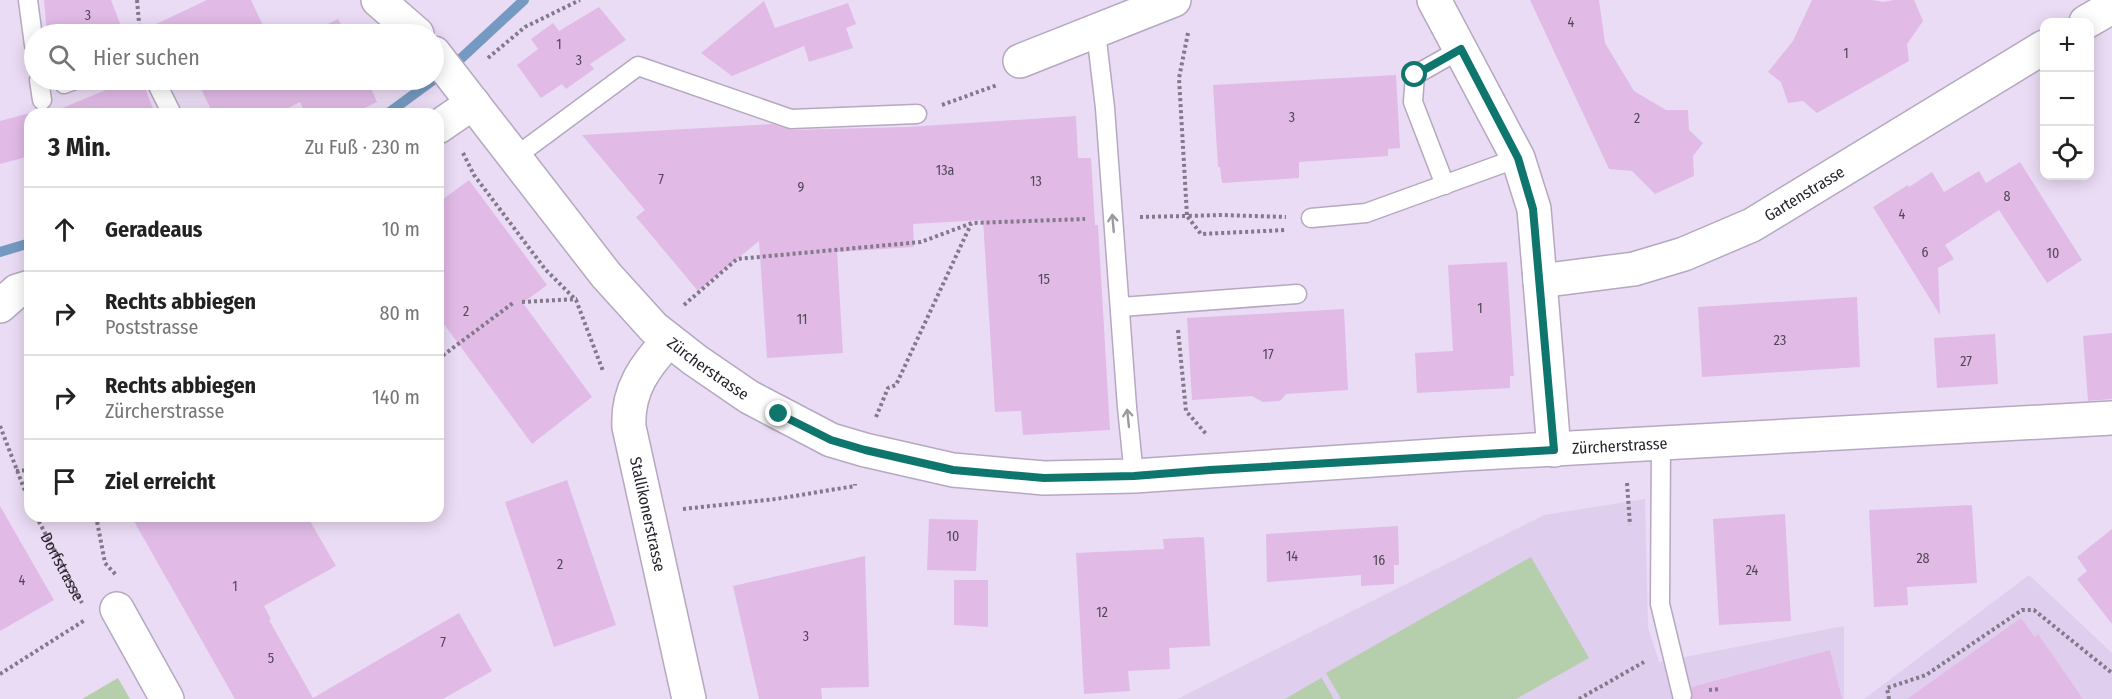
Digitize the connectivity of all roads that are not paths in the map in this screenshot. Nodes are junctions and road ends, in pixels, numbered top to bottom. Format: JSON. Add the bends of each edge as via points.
{"nodes":[{"id":1,"x":28,"y":0,"type":"edge"},
{"id":2,"x":380,"y":0,"type":"edge"},
{"id":3,"x":1434,"y":0,"type":"edge"},
{"id":4,"x":2112,"y":7,"type":"edge"},
{"id":5,"x":1182,"y":11,"type":"edge"},
{"id":6,"x":2093,"y":18,"type":"edge"},
{"id":7,"x":31,"y":24,"type":"edge"},
{"id":8,"x":406,"y":24,"type":"edge"},
{"id":9,"x":1096,"y":32,"type":"junction"},
{"id":10,"x":1461,"y":49,"type":"junction"},
{"id":11,"x":2040,"y":49,"type":"edge"},
{"id":12,"x":1013,"y":72,"type":"road end"},
{"id":13,"x":444,"y":82,"type":"edge"},
{"id":14,"x":40,"y":90,"type":"edge"},
{"id":15,"x":161,"y":90,"type":"edge"},
{"id":16,"x":42,"y":100,"type":"dead end"},
{"id":17,"x":169,"y":108,"type":"edge"},
{"id":18,"x":453,"y":108,"type":"edge"},
{"id":19,"x":916,"y":114,"type":"road end"},
{"id":20,"x":515,"y":157,"type":"junction"},
{"id":21,"x":1518,"y":158,"type":"junction"},
{"id":22,"x":1445,"y":185,"type":"junction"},
{"id":23,"x":1311,"y":218,"type":"road end"},
{"id":24,"x":1540,"y":281,"type":"junction"},
{"id":25,"x":24,"y":289,"type":"edge"},
{"id":26,"x":1297,"y":294,"type":"dead end"},
{"id":27,"x":0,"y":306,"type":"edge"},
{"id":28,"x":1121,"y":307,"type":"junction"},
{"id":29,"x":669,"y":340,"type":"junction"},
{"id":30,"x":2112,"y":418,"type":"edge"},
{"id":31,"x":1661,"y":444,"type":"junction"},
{"id":32,"x":1554,"y":450,"type":"junction"},
{"id":33,"x":1134,"y":476,"type":"junction"},
{"id":34,"x":117,"y":609,"type":"dead end"},
{"id":35,"x":1682,"y":695,"type":"dead end"},
{"id":36,"x":167,"y":699,"type":"edge"},
{"id":37,"x":688,"y":699,"type":"edge"}],
"edges":[{"from":1,"to":7,"type":"lane"},
{"from":2,"to":8,"type":"main road"},
{"from":3,"to":10,"type":"main road"},
{"from":4,"to":6,"type":"main road"},
{"from":5,"to":9,"type":"main road"},
{"from":9,"to":12,"type":"main road"},
{"from":28,"to":9,"type":"lane","one_way":true},
{"from":10,"to":21,"type":"main road"},
{"from":10,"to":22,"type":"lane","via":[[1415,75],[1413,102]]},
{"from":11,"to":24,"type":"main road","name":"Gartenstrasse","via":[[1752,225],[1684,254],[1634,269]]},
{"from":13,"to":18,"type":"main road","name":"Zürcherstrasse"},
{"from":14,"to":16,"type":"lane"},
{"from":15,"to":17,"type":"lane"},
{"from":18,"to":20,"type":"main road","name":"Zürcherstrasse"},
{"from":19,"to":20,"type":"lane","via":[[791,119],[638,66]]},
{"from":20,"to":29,"type":"main road","name":"Zürcherstrasse","via":[[606,275]]},
{"from":21,"to":22,"type":"lane"},
{"from":21,"to":24,"type":"main road","via":[[1533,209]]},
{"from":22,"to":23,"type":"lane","via":[[1366,213]]},
{"from":24,"to":32,"type":"main road"},
{"from":25,"to":27,"type":"main road"},
{"from":26,"to":28,"type":"lane"},
{"from":33,"to":28,"type":"lane","one_way":true},
{"from":29,"to":33,"type":"main road","name":"Zürcherstrasse","via":[[722,380],[779,414],[831,440],[865,450],[953,470],[1044,478]]},
{"from":29,"to":37,"type":"main road","name":"Stallikonerstrasse","via":[[643,372],[628,410]]},
{"from":30,"to":31,"type":"main road","name":"Zürcherstrasse"},
{"from":31,"to":32,"type":"main road","name":"Zürcherstrasse"},
{"from":31,"to":35,"type":"lane","via":[[1660,604]]},
{"from":32,"to":33,"type":"main road","name":"Zürcherstrasse"},
{"from":34,"to":36,"type":"main road"}]}
